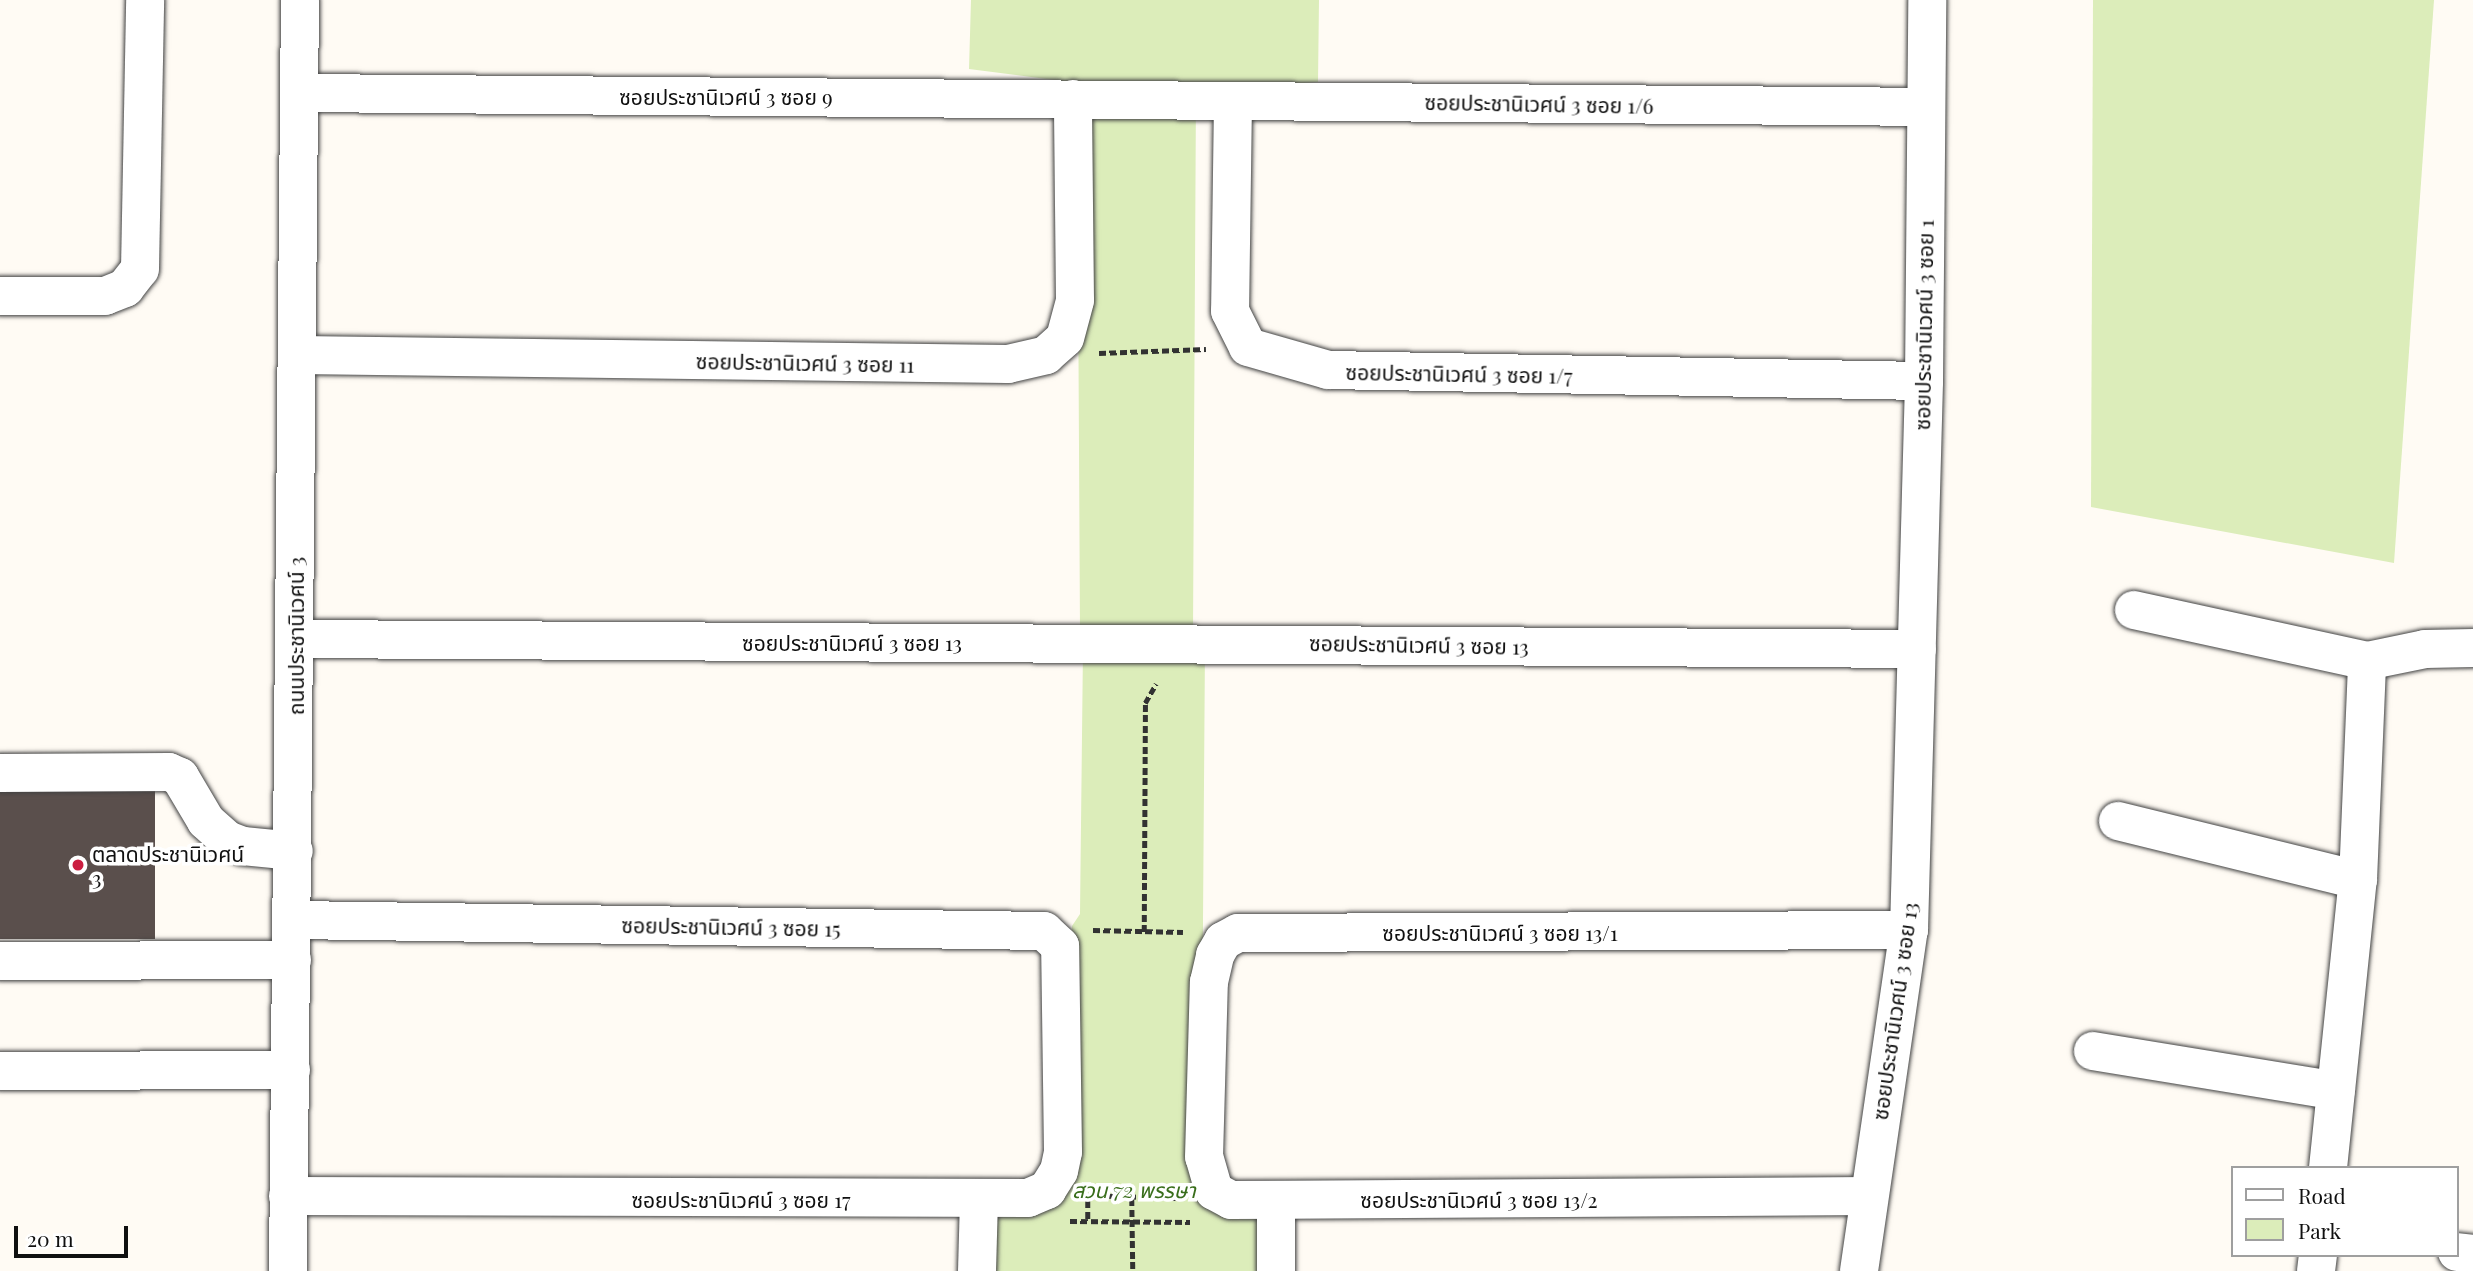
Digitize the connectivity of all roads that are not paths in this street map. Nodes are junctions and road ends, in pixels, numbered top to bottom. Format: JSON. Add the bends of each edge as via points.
{"nodes":[{"id":1,"x":145,"y":0,"type":"edge"},
{"id":2,"x":300,"y":0,"type":"edge"},
{"id":3,"x":1927,"y":0,"type":"edge"},
{"id":4,"x":300,"y":93,"type":"junction"},
{"id":5,"x":1073,"y":99,"type":"junction"},
{"id":6,"x":1153,"y":100,"type":"joint"},
{"id":7,"x":1233,"y":100,"type":"junction"},
{"id":8,"x":1925,"y":107,"type":"junction"},
{"id":9,"x":0,"y":296,"type":"edge"},
{"id":10,"x":298,"y":355,"type":"junction"},
{"id":11,"x":1924,"y":381,"type":"junction"},
{"id":12,"x":2134,"y":610,"type":"dead end"},
{"id":13,"x":295,"y":639,"type":"junction"},
{"id":14,"x":2473,"y":648,"type":"edge"},
{"id":15,"x":1917,"y":649,"type":"junction"},
{"id":16,"x":2367,"y":660,"type":"junction"},
{"id":17,"x":0,"y":773,"type":"edge"},
{"id":18,"x":2118,"y":821,"type":"dead end"},
{"id":19,"x":293,"y":851,"type":"junction"},
{"id":20,"x":2357,"y":880,"type":"junction"},
{"id":21,"x":293,"y":920,"type":"junction"},
{"id":22,"x":1909,"y":930,"type":"junction"},
{"id":23,"x":292,"y":960,"type":"junction"},
{"id":24,"x":0,"y":961,"type":"edge"},
{"id":25,"x":1062,"y":1049,"type":"joint"},
{"id":26,"x":2092,"y":1051,"type":"dead end"},
{"id":27,"x":1207,"y":1069,"type":"joint"},
{"id":28,"x":291,"y":1070,"type":"junction"},
{"id":29,"x":0,"y":1071,"type":"edge"},
{"id":30,"x":2336,"y":1091,"type":"junction"},
{"id":31,"x":2328,"y":1166,"type":"edge"},
{"id":32,"x":288,"y":1196,"type":"junction"},
{"id":33,"x":1869,"y":1196,"type":"junction"},
{"id":34,"x":979,"y":1200,"type":"junction"},
{"id":35,"x":1276,"y":1201,"type":"junction"},
{"id":36,"x":288,"y":1271,"type":"edge"},
{"id":37,"x":977,"y":1271,"type":"edge"},
{"id":38,"x":1276,"y":1271,"type":"edge"},
{"id":39,"x":1859,"y":1271,"type":"edge"}],
"edges":[{"from":1,"to":9,"type":"street","via":[[140,269],[125,288],[105,296]]},
{"from":2,"to":4,"type":"street","name":"ถนนประชานิเวศน์ 3"},
{"from":3,"to":8,"type":"street","name":"ซอยประชานิเวศน์ 3 ซอย 1"},
{"from":4,"to":5,"type":"street","name":"ซอยประชานิเวศน์ 3 ซอย 9"},
{"from":4,"to":10,"type":"street","name":"ถนนประชานิเวศน์ 3"},
{"from":5,"to":6,"type":"street","name":"ซอยประชานิเวศน์ 3 ซอย 9"},
{"from":5,"to":10,"type":"street","name":"ซอยประชานิเวศน์ 3 ซอย 11","via":[[1075,300],[1065,338],[1045,355],[1008,364]]},
{"from":6,"to":7,"type":"street","name":"ซอยประชานิเวศน์ 3 ซอย 1/6"},
{"from":7,"to":8,"type":"street","name":"ซอยประชานิเวศน์ 3 ซอย 1/6"},
{"from":7,"to":11,"type":"street","name":"ซอยประชานิเวศน์ 3 ซอย 1/7","via":[[1230,311],[1248,347],[1328,370]]},
{"from":8,"to":11,"type":"street","name":"ซอยประชานิเวศน์ 3 ซอย 1"},
{"from":10,"to":13,"type":"street","name":"ถนนประชานิเวศน์ 3"},
{"from":11,"to":15,"type":"street","name":"ซอยประชานิเวศน์ 3 ซอย 1"},
{"from":12,"to":16,"type":"street"},
{"from":13,"to":15,"type":"street","name":"ซอยประชานิเวศน์ 3 ซอย 13"},
{"from":13,"to":19,"type":"street","name":"ถนนประชานิเวศน์ 3"},
{"from":14,"to":16,"type":"street","via":[[2425,649]]},
{"from":15,"to":22,"type":"street","name":"ซอยประชานิเวศน์ 3 ซอย 13"},
{"from":16,"to":20,"type":"street"},
{"from":17,"to":19,"type":"street","via":[[169,772],[180,777],[206,821],[227,840]]},
{"from":18,"to":20,"type":"street"},
{"from":19,"to":21,"type":"street","name":"ถนนประชานิเวศน์ 3"},
{"from":20,"to":30,"type":"street"},
{"from":21,"to":23,"type":"street","name":"ถนนประชานิเวศน์ 3"},
{"from":21,"to":25,"type":"street","name":"ซอยประชานิเวศน์ 3 ซอย 15","via":[[1033,929],[1044,931],[1060,946]]},
{"from":22,"to":27,"type":"street","name":"ซอยประชานิเวศน์ 3 ซอย 13/1","via":[[1237,933],[1223,941],[1215,955],[1209,982]]},
{"from":22,"to":33,"type":"street","name":"ซอยประชานิเวศน์ 3 ซอย 13"},
{"from":23,"to":24,"type":"street"},
{"from":23,"to":28,"type":"street","name":"ถนนประชานิเวศน์ 3"},
{"from":25,"to":34,"type":"street","name":"ซอยประชานิเวศน์ 3 ซอย 17","via":[[1063,1152],[1059,1171],[1047,1190],[1028,1198]]},
{"from":26,"to":30,"type":"street"},
{"from":27,"to":35,"type":"street","name":"ซอยประชานิเวศน์ 3 ซอย 13/2","via":[[1204,1157],[1214,1191],[1231,1200]]},
{"from":28,"to":29,"type":"street"},
{"from":28,"to":32,"type":"street","name":"ถนนประชานิเวศน์ 3"},
{"from":30,"to":31,"type":"street"},
{"from":32,"to":34,"type":"street","name":"ซอยประชานิเวศน์ 3 ซอย 17"},
{"from":32,"to":36,"type":"street","name":"ถนนประชานิเวศน์ 3"},
{"from":33,"to":35,"type":"street","name":"ซอยประชานิเวศน์ 3 ซอย 13/2"},
{"from":33,"to":39,"type":"street","name":"ซอยประชานิเวศน์ 3 ซอย 13"},
{"from":34,"to":37,"type":"street"},
{"from":35,"to":38,"type":"street"}]}
